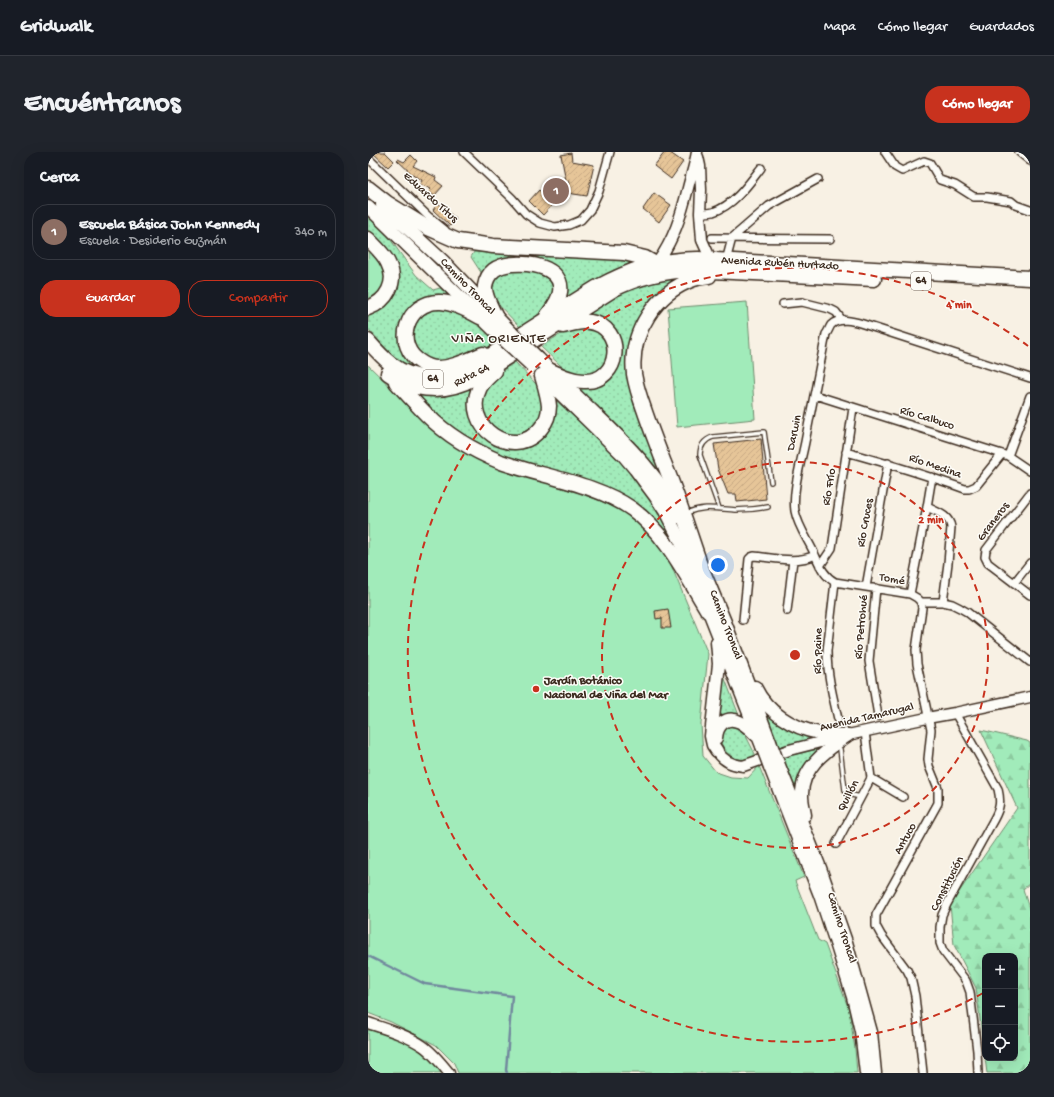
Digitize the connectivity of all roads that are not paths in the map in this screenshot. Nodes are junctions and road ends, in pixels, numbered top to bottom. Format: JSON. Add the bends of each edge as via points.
{"nodes":[{"id":1,"x":464,"y":152,"type":"edge"},
{"id":2,"x":610,"y":152,"type":"edge"},
{"id":3,"x":885,"y":152,"type":"edge"},
{"id":4,"x":1019,"y":152,"type":"edge"},
{"id":5,"x":697,"y":153,"type":"edge"},
{"id":6,"x":368,"y":158,"type":"edge"},
{"id":7,"x":1030,"y":161,"type":"edge"},
{"id":8,"x":761,"y":168,"type":"dead end"},
{"id":9,"x":818,"y":179,"type":"dead end"},
{"id":10,"x":368,"y":188,"type":"edge"},
{"id":11,"x":688,"y":188,"type":"junction"},
{"id":12,"x":702,"y":190,"type":"junction"},
{"id":13,"x":368,"y":191,"type":"edge"},
{"id":14,"x":368,"y":207,"type":"edge"},
{"id":15,"x":1030,"y":210,"type":"edge"},
{"id":16,"x":700,"y":213,"type":"junction"},
{"id":17,"x":712,"y":238,"type":"dead end"},
{"id":18,"x":732,"y":238,"type":"junction"},
{"id":19,"x":368,"y":239,"type":"edge"},
{"id":20,"x":830,"y":239,"type":"dead end"},
{"id":21,"x":458,"y":241,"type":"junction"},
{"id":22,"x":711,"y":260,"type":"junction"},
{"id":23,"x":726,"y":261,"type":"junction"},
{"id":24,"x":655,"y":263,"type":"junction"},
{"id":25,"x":735,"y":272,"type":"junction"},
{"id":26,"x":1030,"y":278,"type":"edge"},
{"id":27,"x":1030,"y":287,"type":"edge"},
{"id":28,"x":783,"y":304,"type":"dead end"},
{"id":29,"x":368,"y":308,"type":"edge"},
{"id":30,"x":480,"y":316,"type":"junction"},
{"id":31,"x":496,"y":318,"type":"junction"},
{"id":32,"x":842,"y":320,"type":"junction"},
{"id":33,"x":549,"y":324,"type":"junction"},
{"id":34,"x":368,"y":341,"type":"edge"},
{"id":35,"x":507,"y":343,"type":"junction"},
{"id":36,"x":368,"y":352,"type":"edge"},
{"id":37,"x":382,"y":367,"type":"junction"},
{"id":38,"x":541,"y":368,"type":"junction"},
{"id":39,"x":1030,"y":378,"type":"edge"},
{"id":40,"x":815,"y":395,"type":"junction"},
{"id":41,"x":1030,"y":396,"type":"edge"},
{"id":42,"x":853,"y":408,"type":"junction"},
{"id":43,"x":846,"y":452,"type":"junction"},
{"id":44,"x":1005,"y":455,"type":"junction"},
{"id":45,"x":888,"y":463,"type":"junction"},
{"id":46,"x":1030,"y":471,"type":"edge"},
{"id":47,"x":932,"y":477,"type":"junction"},
{"id":48,"x":771,"y":482,"type":"dead end"},
{"id":49,"x":1030,"y":493,"type":"edge"},
{"id":50,"x":768,"y":507,"type":"dead end"},
{"id":51,"x":927,"y":507,"type":"junction"},
{"id":52,"x":720,"y":508,"type":"junction"},
{"id":53,"x":683,"y":515,"type":"junction"},
{"id":54,"x":815,"y":555,"type":"junction"},
{"id":55,"x":698,"y":558,"type":"junction"},
{"id":56,"x":793,"y":560,"type":"junction"},
{"id":57,"x":1030,"y":563,"type":"edge"},
{"id":58,"x":820,"y":566,"type":"junction"},
{"id":59,"x":835,"y":582,"type":"junction"},
{"id":60,"x":1014,"y":583,"type":"junction"},
{"id":61,"x":866,"y":587,"type":"junction"},
{"id":62,"x":876,"y":588,"type":"junction"},
{"id":63,"x":910,"y":594,"type":"junction"},
{"id":64,"x":1030,"y":595,"type":"edge"},
{"id":65,"x":921,"y":602,"type":"junction"},
{"id":66,"x":943,"y":602,"type":"junction"},
{"id":67,"x":708,"y":611,"type":"junction"},
{"id":68,"x":787,"y":611,"type":"dead end"},
{"id":69,"x":744,"y":620,"type":"dead end"},
{"id":70,"x":716,"y":630,"type":"junction"},
{"id":71,"x":729,"y":632,"type":"junction"},
{"id":72,"x":1030,"y":662,"type":"edge"},
{"id":73,"x":1030,"y":697,"type":"edge"},
{"id":74,"x":955,"y":713,"type":"junction"},
{"id":75,"x":878,"y":716,"type":"dead end"},
{"id":76,"x":928,"y":718,"type":"junction"},
{"id":77,"x":838,"y":719,"type":"dead end"},
{"id":78,"x":865,"y":732,"type":"junction"},
{"id":79,"x":848,"y":735,"type":"junction"},
{"id":80,"x":764,"y":743,"type":"junction"},
{"id":81,"x":840,"y":749,"type":"dead end"},
{"id":82,"x":717,"y":751,"type":"junction"},
{"id":83,"x":774,"y":765,"type":"junction"},
{"id":84,"x":871,"y":778,"type":"junction"},
{"id":85,"x":861,"y":797,"type":"junction"},
{"id":86,"x":903,"y":797,"type":"dead end"},
{"id":87,"x":836,"y":844,"type":"dead end"},
{"id":88,"x":820,"y":868,"type":"junction"},
{"id":89,"x":368,"y":1022,"type":"edge"},
{"id":90,"x":449,"y":1073,"type":"edge"},
{"id":91,"x":866,"y":1073,"type":"edge"},
{"id":92,"x":875,"y":1073,"type":"edge"},
{"id":93,"x":923,"y":1073,"type":"edge"},
{"id":94,"x":978,"y":1073,"type":"edge"}],
"edges":[{"from":1,"to":2,"type":"street","via":[[526,214],[540,223],[555,227],[581,220],[590,210],[599,191]]},
{"from":3,"to":15,"type":"street","via":[[895,167],[902,171],[924,161],[930,163],[940,180],[955,185],[974,197],[1011,201]]},
{"from":4,"to":7,"type":"street"},
{"from":5,"to":11,"type":"street"},
{"from":5,"to":12,"type":"street"},
{"from":6,"to":21,"type":"street","name":"Eduardo Titus","via":[[429,217]]},
{"from":8,"to":16,"type":"street","via":[[742,192],[723,208],[712,213]]},
{"from":9,"to":18,"type":"street","via":[[769,206]]},
{"from":10,"to":21,"type":"highway","via":[[426,227]]},
{"from":11,"to":12,"type":"street"},
{"from":11,"to":24,"type":"street","via":[[677,226],[664,253]]},
{"from":12,"to":16,"type":"street"},
{"from":13,"to":31,"type":"main road","name":"Camino Troncal","via":[[443,261]]},
{"from":14,"to":30,"type":"main road","name":"Camino Troncal"},
{"from":16,"to":22,"type":"street","via":[[702,240]]},
{"from":17,"to":18,"type":"street"},
{"from":18,"to":20,"type":"street"},
{"from":18,"to":23,"type":"street"},
{"from":19,"to":29,"type":"highway","via":[[388,263],[392,273],[391,285],[386,295]]},
{"from":21,"to":24,"type":"highway","via":[[493,246],[624,254],[645,258]]},
{"from":22,"to":23,"type":"highway","name":"Avenida Rubén Hurtado","number":"64"},
{"from":22,"to":24,"type":"highway","name":"Avenida Rubén Hurtado","number":"64","via":[[684,259]]},
{"from":23,"to":26,"type":"highway","name":"Avenida Rubén Hurtado","number":"64"},
{"from":24,"to":33,"type":"highway","name":"Avenida Rubén Hurtado","number":"64","via":[[612,279]]},
{"from":25,"to":27,"type":"highway","name":"Avenida Rubén Hurtado","number":"64"},
{"from":25,"to":33,"type":"highway","name":"Avenida Rubén Hurtado","number":"64","via":[[677,270],[650,275],[614,289]]},
{"from":25,"to":53,"type":"highway","via":[[696,278],[669,293],[648,316],[636,343],[634,372],[638,392]]},
{"from":28,"to":32,"type":"street","via":[[802,302],[830,309]]},
{"from":30,"to":35,"type":"main road","name":"Camino Troncal"},
{"from":30,"to":35,"type":"highway","via":[[464,307],[447,303],[435,302],[424,305],[408,322],[406,334],[410,352],[424,365],[436,368],[457,364]]},
{"from":31,"to":33,"type":"highway","via":[[486,295],[485,286],[488,278],[498,268],[523,264],[549,270],[559,281],[559,298]]},
{"from":31,"to":35,"type":"main road","name":"Camino Troncal"},
{"from":32,"to":39,"type":"street","via":[[863,324]]},
{"from":32,"to":40,"type":"street","name":"Darwin","via":[[832,325],[826,334]]},
{"from":33,"to":35,"type":"highway","name":"Ruta 64","number":"64"},
{"from":33,"to":38,"type":"highway","via":[[590,322],[601,326],[610,334],[615,357],[607,372],[591,381],[566,378]]},
{"from":34,"to":35,"type":"highway","name":"Ruta 64","number":"64","via":[[399,369],[416,376],[434,379],[468,371]]},
{"from":35,"to":37,"type":"highway","name":"Ruta 64","number":"64","via":[[468,382],[441,389],[409,384]]},
{"from":35,"to":38,"type":"main road","name":"Camino Troncal","bridge":true},
{"from":35,"to":38,"type":"highway","via":[[483,382],[476,401],[477,414],[482,426],[491,435],[503,441],[516,442],[528,438],[539,430],[546,419],[549,407]]},
{"from":36,"to":37,"type":"highway","name":"Ruta 64","number":"64"},
{"from":37,"to":67,"type":"highway","via":[[427,416],[474,450],[502,462],[598,491],[632,509],[670,548]]},
{"from":38,"to":55,"type":"main road","name":"Camino Troncal","via":[[631,448],[649,469],[676,510]]},
{"from":38,"to":67,"type":"main road","name":"Camino Troncal","via":[[624,456],[652,492],[681,542]]},
{"from":40,"to":42,"type":"street","name":"Río Calbuco"},
{"from":40,"to":54,"type":"street","name":"Darwin","via":[[794,504],[802,531]]},
{"from":41,"to":44,"type":"street","name":"Río Medina"},
{"from":42,"to":43,"type":"street","name":"Río Frío"},
{"from":42,"to":44,"type":"street","name":"Río Calbuco"},
{"from":43,"to":45,"type":"street","name":"Río Medina"},
{"from":43,"to":58,"type":"street","name":"Río Frío","via":[[832,548]]},
{"from":44,"to":46,"type":"street","name":"Río Calbuco"},
{"from":44,"to":47,"type":"street","name":"Río Medina","via":[[976,486],[969,490]]},
{"from":45,"to":47,"type":"street","name":"Río Medina"},
{"from":45,"to":61,"type":"street","name":"Río Cruces"},
{"from":47,"to":51,"type":"street"},
{"from":48,"to":52,"type":"lane","via":[[764,432],[712,437],[703,444],[700,455]]},
{"from":49,"to":60,"type":"street","name":"Graneros","via":[[985,554],[988,563]]},
{"from":50,"to":52,"type":"lane","via":[[741,510]]},
{"from":51,"to":63,"type":"street"},
{"from":51,"to":66,"type":"street","via":[[947,518],[951,527]]},
{"from":52,"to":53,"type":"lane","via":[[697,509]]},
{"from":53,"to":55,"type":"highway"},
{"from":54,"to":56,"type":"street"},
{"from":54,"to":58,"type":"street"},
{"from":55,"to":71,"type":"main road","name":"Camino Troncal"},
{"from":56,"to":68,"type":"street"},
{"from":56,"to":69,"type":"street","via":[[754,556],[749,559]]},
{"from":57,"to":60,"type":"street"},
{"from":58,"to":59,"type":"street"},
{"from":59,"to":61,"type":"street","name":"Tomé"},
{"from":59,"to":77,"type":"street","name":"Río Paine","via":[[827,662]]},
{"from":60,"to":64,"type":"street","name":"Graneros"},
{"from":61,"to":62,"type":"street","name":"Tomé"},
{"from":62,"to":63,"type":"street","name":"Tomé"},
{"from":62,"to":75,"type":"street","name":"Río Petrohué","via":[[869,661]]},
{"from":63,"to":65,"type":"street","name":"Tomé"},
{"from":65,"to":66,"type":"street"},
{"from":65,"to":76,"type":"street","name":"Antuco","via":[[916,650]]},
{"from":66,"to":72,"type":"street","via":[[967,612]]},
{"from":67,"to":70,"type":"main road","name":"Camino Troncal"},
{"from":70,"to":80,"type":"main road","name":"Camino Troncal"},
{"from":70,"to":82,"type":"main road","via":[[719,664],[711,736]]},
{"from":71,"to":79,"type":"main road","via":[[759,696],[774,713],[800,728],[818,733]]},
{"from":71,"to":80,"type":"main road","name":"Camino Troncal"},
{"from":73,"to":74,"type":"street","name":"Avenida Tamarugal"},
{"from":74,"to":76,"type":"street","name":"Avenida Tamarugal"},
{"from":74,"to":94,"type":"street","name":"Constitución","via":[[998,790],[1000,802],[994,819],[942,915],[940,927],[940,944],[943,951],[966,981],[970,992]]},
{"from":76,"to":78,"type":"street","name":"Avenida Tamarugal"},
{"from":76,"to":93,"type":"street","name":"Antuco","via":[[928,759],[938,788],[938,803],[876,915],[876,926],[881,935],[912,978]]},
{"from":78,"to":79,"type":"street","name":"Avenida Tamarugal"},
{"from":78,"to":84,"type":"street","name":"Quillón"},
{"from":79,"to":82,"type":"street","name":"Avenida Tamarugal","via":[[789,750],[744,766],[729,762]]},
{"from":79,"to":88,"type":"main road","via":[[828,749],[812,766],[802,789],[803,805]]},
{"from":80,"to":82,"type":"main road","via":[[743,724],[728,720],[717,729]]},
{"from":80,"to":83,"type":"main road","name":"Camino Troncal","bridge":true},
{"from":81,"to":85,"type":"lane","via":[[845,790],[847,794]]},
{"from":83,"to":88,"type":"main road","name":"Camino Troncal"},
{"from":83,"to":91,"type":"main road","name":"Camino Troncal","via":[[853,997]]},
{"from":84,"to":85,"type":"street","name":"Quillón"},
{"from":84,"to":86,"type":"street"},
{"from":85,"to":87,"type":"street","name":"Quillón"},
{"from":88,"to":92,"type":"main road","name":"Camino Troncal","via":[[846,942],[871,1032]]},
{"from":89,"to":90,"type":"street","via":[[423,1046]]}]}
